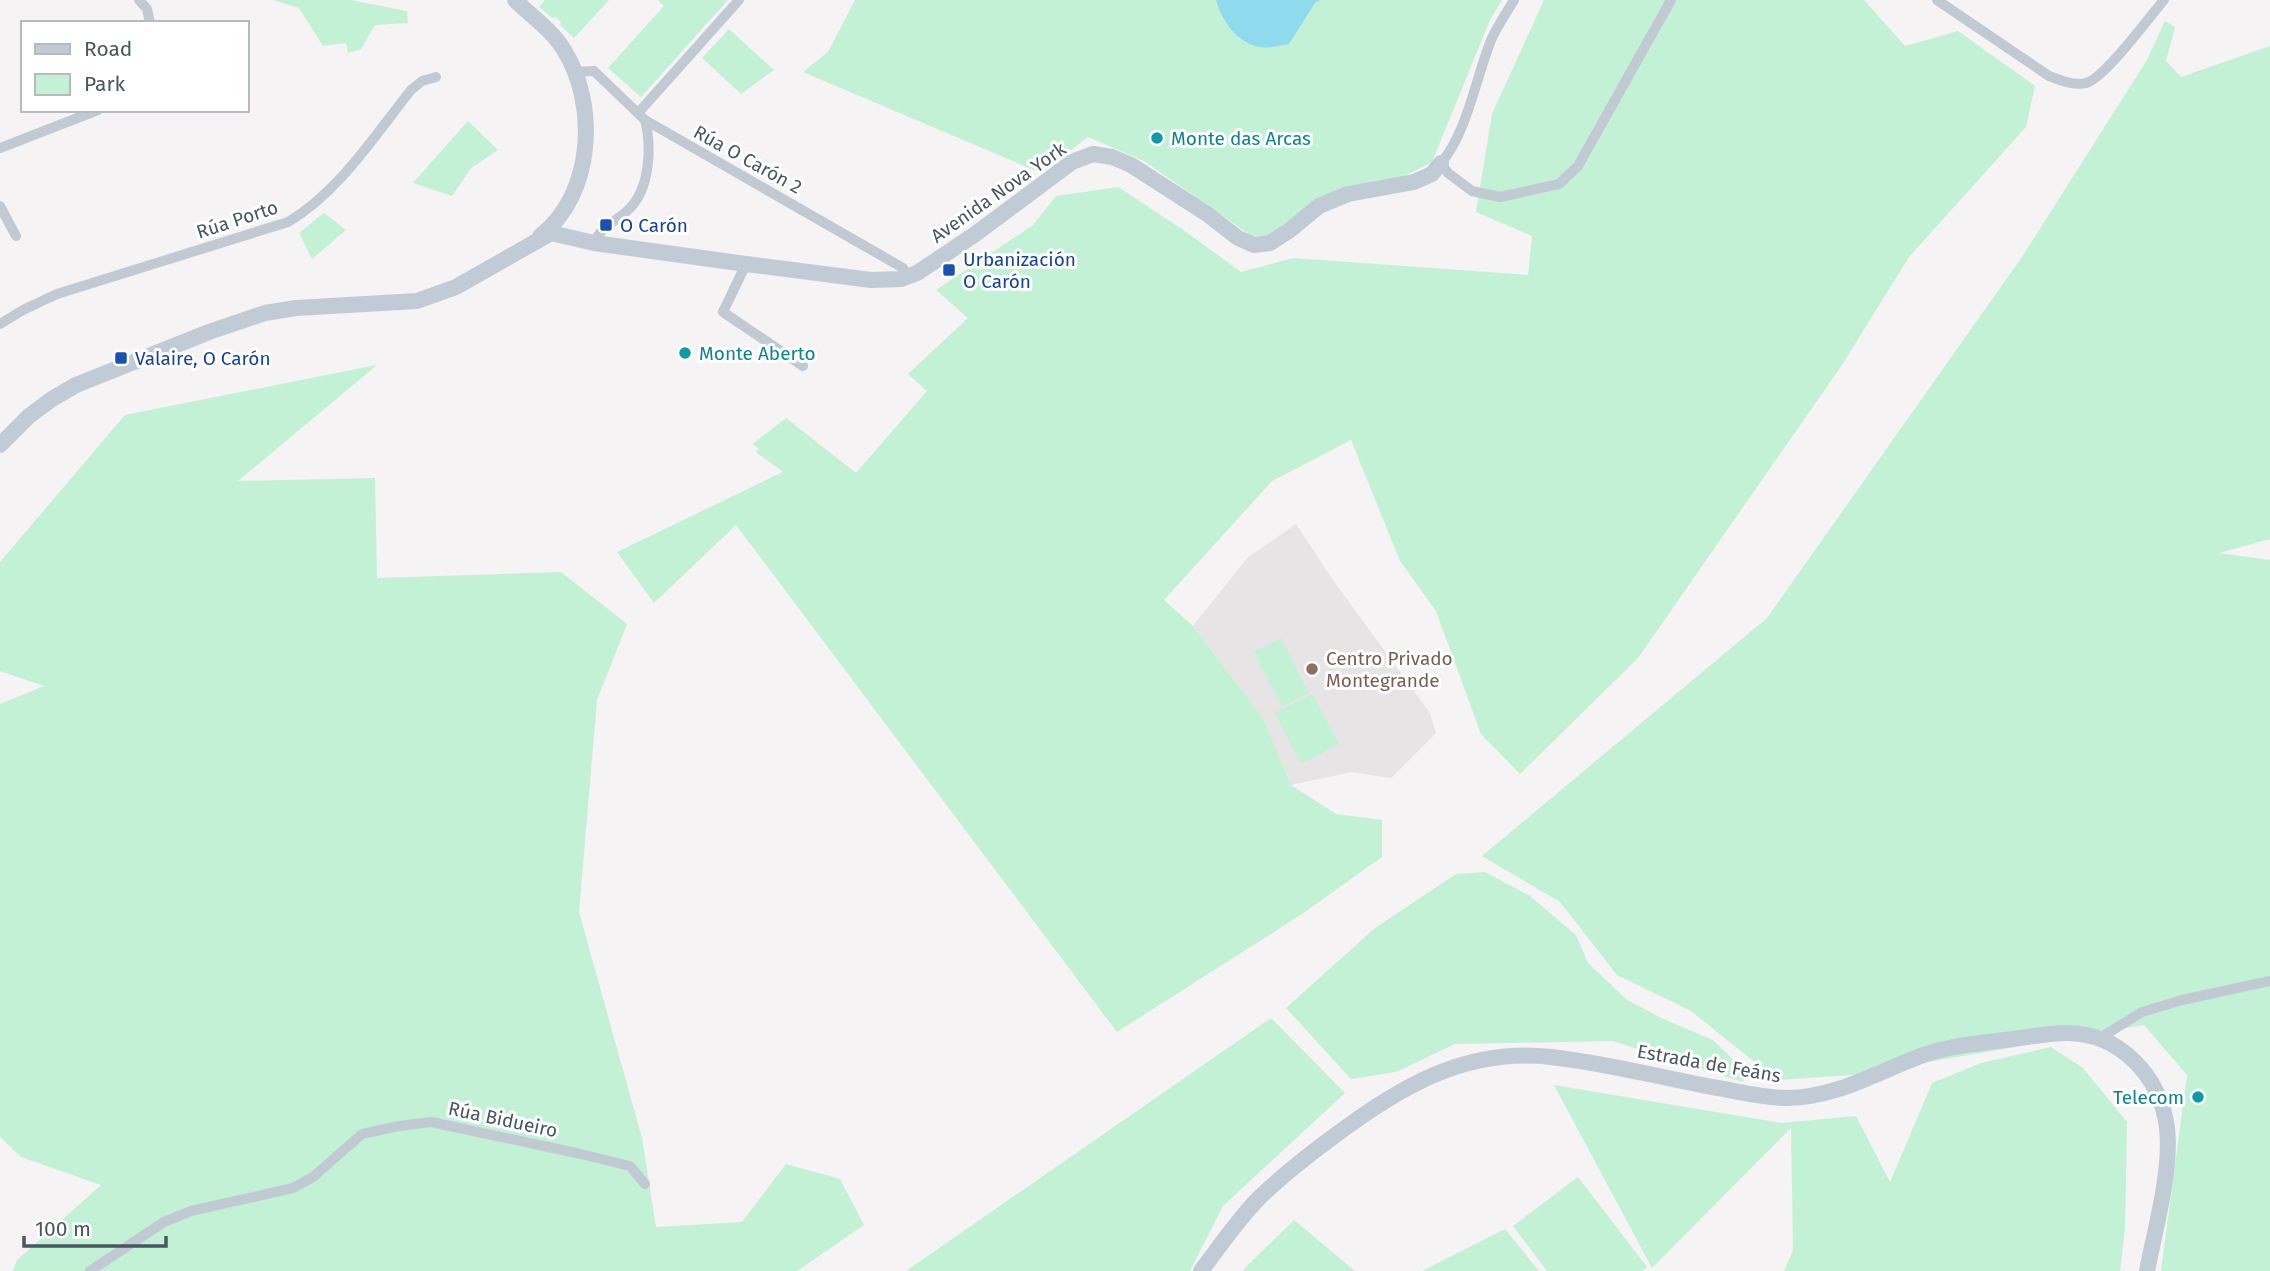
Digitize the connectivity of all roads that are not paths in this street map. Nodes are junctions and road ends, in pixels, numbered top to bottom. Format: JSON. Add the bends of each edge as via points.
{"nodes":[{"id":1,"x":139,"y":0,"type":"edge"},
{"id":2,"x":515,"y":0,"type":"edge"},
{"id":3,"x":739,"y":0,"type":"edge"},
{"id":4,"x":1514,"y":0,"type":"edge"},
{"id":5,"x":1671,"y":0,"type":"edge"},
{"id":6,"x":1937,"y":0,"type":"edge"},
{"id":7,"x":2164,"y":0,"type":"edge"},
{"id":8,"x":150,"y":21,"type":"edge"},
{"id":9,"x":575,"y":72,"type":"junction"},
{"id":10,"x":436,"y":77,"type":"dead end"},
{"id":11,"x":92,"y":112,"type":"edge"},
{"id":12,"x":642,"y":116,"type":"junction"},
{"id":13,"x":0,"y":148,"type":"edge"},
{"id":14,"x":1441,"y":163,"type":"junction"},
{"id":15,"x":0,"y":206,"type":"edge"},
{"id":16,"x":565,"y":209,"type":"junction"},
{"id":17,"x":551,"y":231,"type":"junction"},
{"id":18,"x":16,"y":236,"type":"dead end"},
{"id":19,"x":594,"y":243,"type":"junction"},
{"id":20,"x":565,"y":245,"type":"junction"},
{"id":21,"x":525,"y":247,"type":"junction"},
{"id":22,"x":746,"y":264,"type":"junction"},
{"id":23,"x":908,"y":276,"type":"junction"},
{"id":24,"x":0,"y":324,"type":"edge"},
{"id":25,"x":803,"y":366,"type":"dead end"},
{"id":26,"x":0,"y":445,"type":"edge"},
{"id":27,"x":2270,"y":981,"type":"edge"},
{"id":28,"x":2100,"y":1038,"type":"junction"},
{"id":29,"x":645,"y":1184,"type":"dead end"},
{"id":30,"x":90,"y":1271,"type":"edge"},
{"id":31,"x":1201,"y":1271,"type":"edge"},
{"id":32,"x":2147,"y":1271,"type":"edge"}],
"edges":[{"from":1,"to":8,"type":"street"},
{"from":2,"to":9,"type":"street","via":[[563,48]]},
{"from":3,"to":12,"type":"street"},
{"from":4,"to":14,"type":"street","via":[[1493,36],[1450,153]]},
{"from":5,"to":14,"type":"street","via":[[1578,166],[1559,184],[1500,197],[1472,191]]},
{"from":6,"to":7,"type":"street","via":[[2049,76],[2087,83],[2103,72]]},
{"from":9,"to":12,"type":"street","name":"Rúa O Carón 2","via":[[594,71]]},
{"from":9,"to":16,"type":"street","via":[[586,147],[583,168]]},
{"from":10,"to":24,"type":"street","name":"Rúa Porto","via":[[411,90],[327,193],[288,222],[57,294]]},
{"from":11,"to":13,"type":"street"},
{"from":12,"to":19,"type":"street","via":[[649,150],[640,192],[632,207],[598,233]]},
{"from":12,"to":23,"type":"street","name":"Rúa O Carón 2","via":[[903,268]]},
{"from":14,"to":23,"type":"street","name":"Avenida Nova York","via":[[1432,174],[1414,182],[1348,194],[1319,206],[1270,243],[1254,245],[1131,165],[1093,154],[1072,162],[974,235]]},
{"from":15,"to":18,"type":"street"},
{"from":16,"to":17,"type":"street"},
{"from":16,"to":19,"type":"street","via":[[566,219]]},
{"from":17,"to":19,"type":"street","name":"Avenida Nova York"},
{"from":17,"to":20,"type":"street"},
{"from":17,"to":21,"type":"street"},
{"from":19,"to":20,"type":"street","name":"Avenida Nova York"},
{"from":19,"to":22,"type":"street","name":"Avenida Nova York"},
{"from":20,"to":21,"type":"street","name":"Avenida Nova York"},
{"from":21,"to":26,"type":"street","name":"Avenida Nova York","via":[[456,287],[416,301],[296,308],[209,332],[76,385],[29,416]]},
{"from":22,"to":23,"type":"street","name":"Avenida Nova York","via":[[871,280]]},
{"from":22,"to":25,"type":"street","via":[[723,312]]},
{"from":27,"to":28,"type":"street","via":[[2142,1012]]},
{"from":28,"to":31,"type":"street","name":"Estrada de Feáns","via":[[2067,1032],[1953,1046],[1843,1088],[1788,1098],[1549,1057],[1476,1061],[1407,1086],[1306,1157],[1258,1199]]},
{"from":28,"to":32,"type":"street","name":"Estrada de Feáns","via":[[2114,1044],[2143,1070],[2155,1087],[2167,1127],[2166,1168]]},
{"from":29,"to":30,"type":"street","name":"Rúa Bidueiro","via":[[630,1166],[581,1154],[431,1122],[399,1126],[362,1134],[313,1177],[293,1188],[191,1211],[164,1222]]}]}
